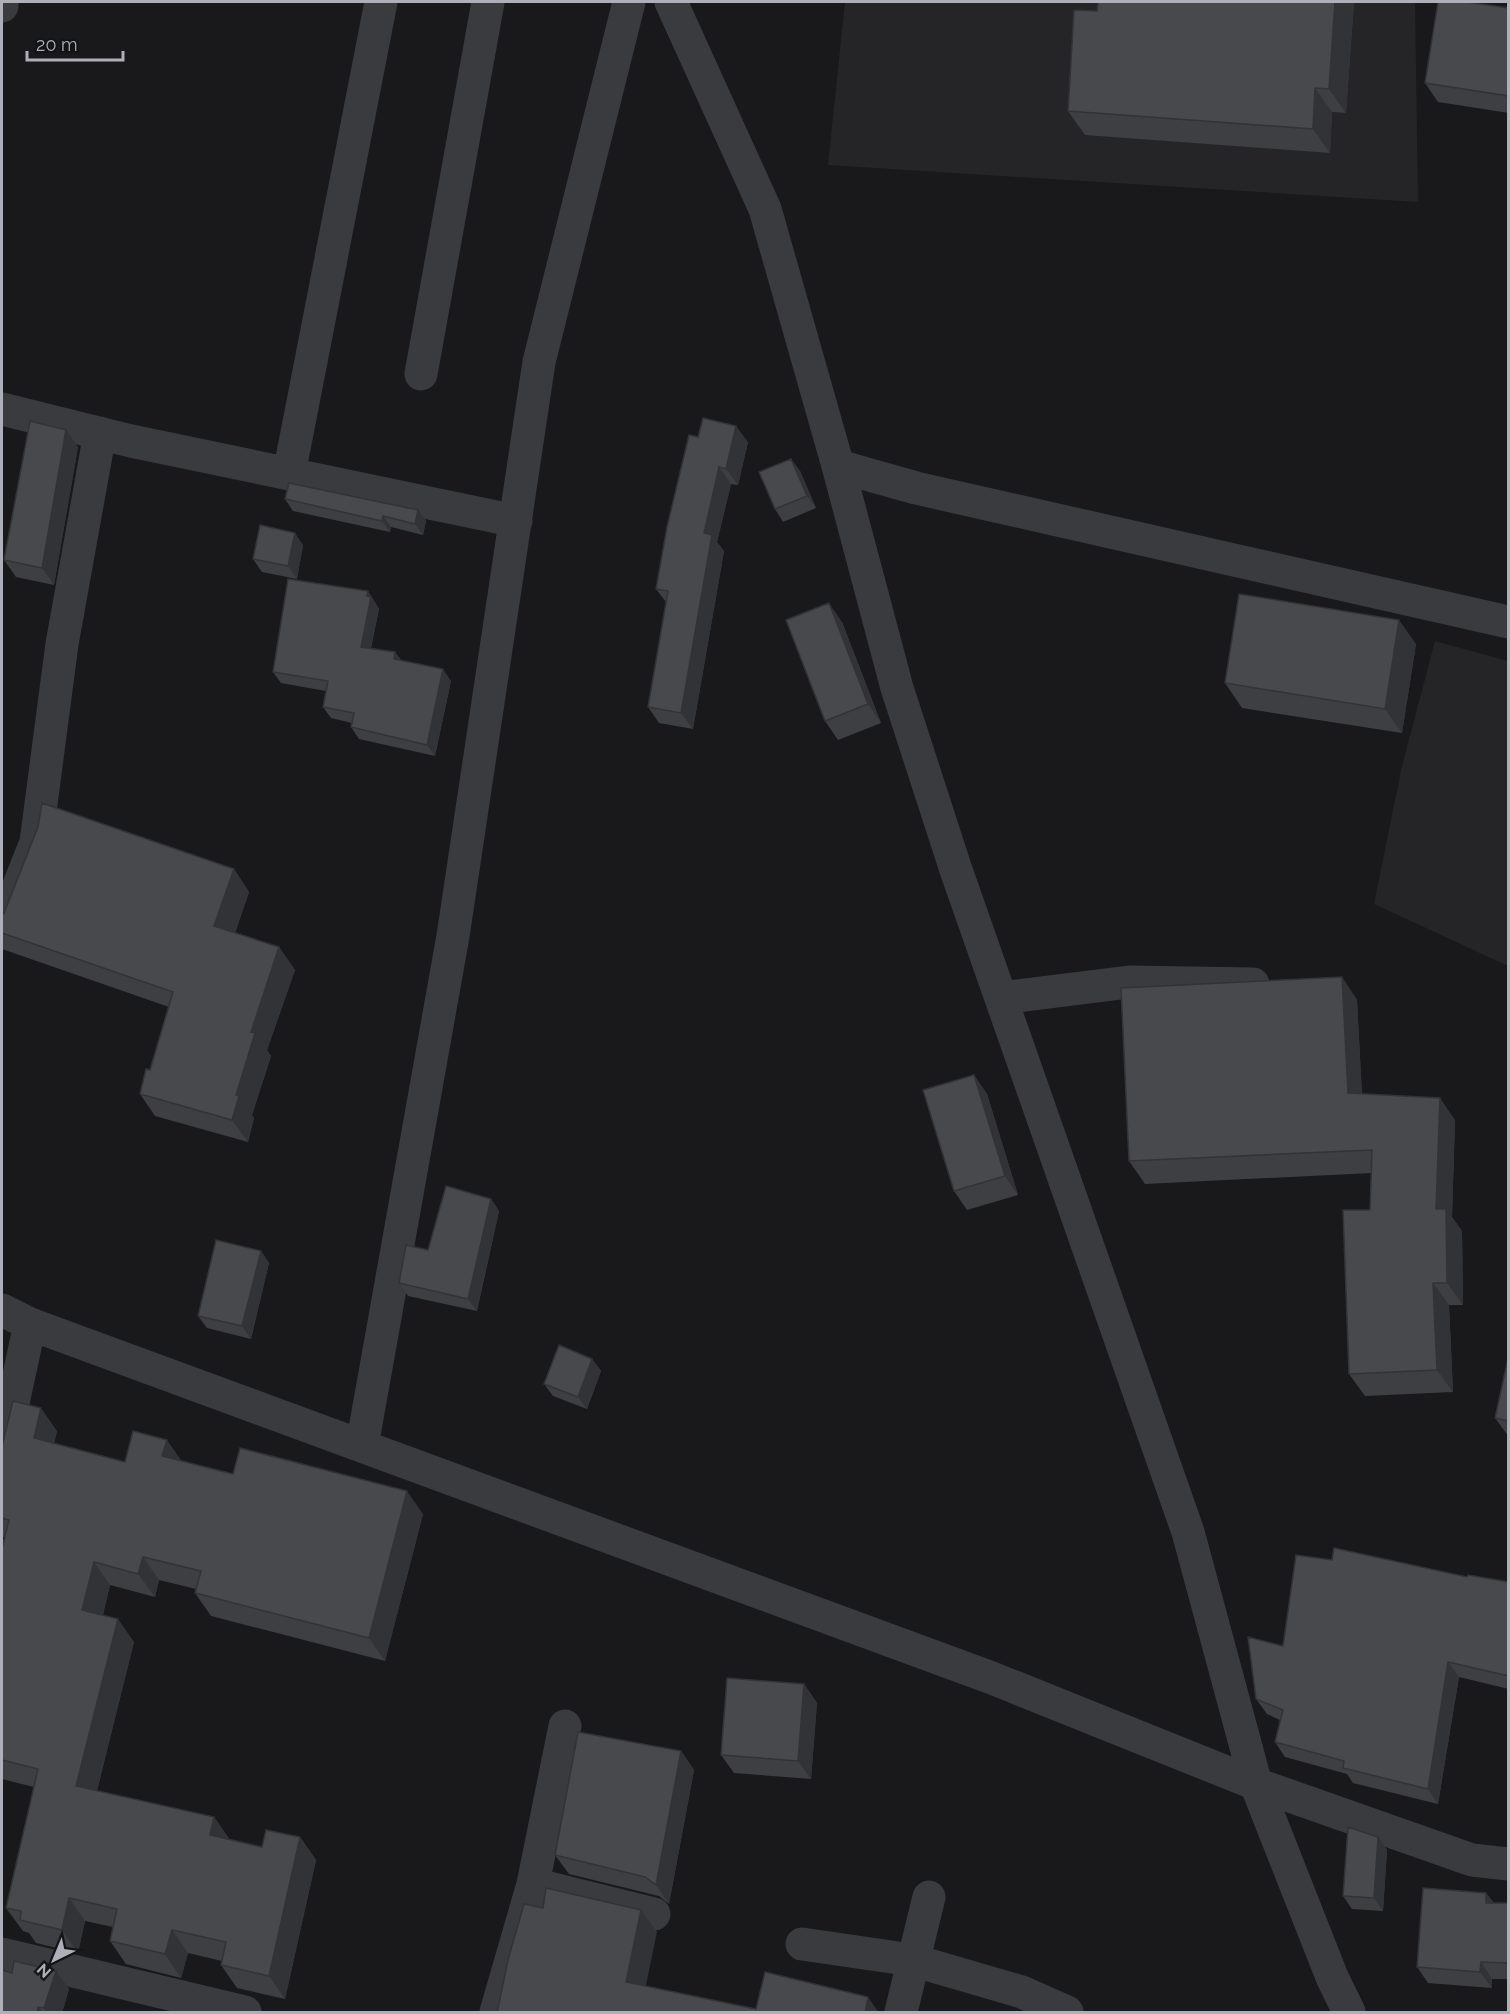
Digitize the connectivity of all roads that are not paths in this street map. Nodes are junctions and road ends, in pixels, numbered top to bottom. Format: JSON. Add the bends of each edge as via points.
{"nodes":[{"id":1,"x":2,"y":2,"type":"edge"},
{"id":2,"x":381,"y":2,"type":"edge"},
{"id":3,"x":488,"y":2,"type":"edge"},
{"id":4,"x":629,"y":2,"type":"edge"},
{"id":5,"x":671,"y":2,"type":"edge"},
{"id":6,"x":2,"y":6,"type":"edge"},
{"id":7,"x":421,"y":374,"type":"dead end"},
{"id":8,"x":2,"y":409,"type":"edge"},
{"id":9,"x":100,"y":434,"type":"junction"},
{"id":10,"x":838,"y":466,"type":"junction"},
{"id":11,"x":289,"y":474,"type":"junction"},
{"id":12,"x":516,"y":521,"type":"junction"},
{"id":13,"x":1509,"y":622,"type":"edge"},
{"id":14,"x":2,"y":928,"type":"edge"},
{"id":15,"x":1288,"y":985,"type":"edge"},
{"id":16,"x":1000,"y":998,"type":"junction"},
{"id":17,"x":2,"y":1310,"type":"edge"},
{"id":18,"x":30,"y":1324,"type":"junction"},
{"id":19,"x":362,"y":1446,"type":"junction"},
{"id":20,"x":2,"y":1454,"type":"edge"},
{"id":21,"x":565,"y":1726,"type":"dead end"},
{"id":22,"x":1256,"y":1784,"type":"junction"},
{"id":23,"x":1509,"y":1864,"type":"edge"},
{"id":24,"x":532,"y":1884,"type":"junction"},
{"id":25,"x":929,"y":1897,"type":"dead end"},
{"id":26,"x":654,"y":1914,"type":"dead end"},
{"id":27,"x":802,"y":1944,"type":"dead end"},
{"id":28,"x":2,"y":1954,"type":"edge"},
{"id":29,"x":912,"y":1960,"type":"junction"},
{"id":30,"x":244,"y":2013,"type":"edge"},
{"id":31,"x":496,"y":2013,"type":"edge"},
{"id":32,"x":901,"y":2013,"type":"edge"},
{"id":33,"x":1067,"y":2013,"type":"edge"},
{"id":34,"x":1349,"y":2013,"type":"edge"}],
"edges":[{"from":1,"to":6,"type":"street"},
{"from":2,"to":11,"type":"street"},
{"from":3,"to":7,"type":"street"},
{"from":4,"to":12,"type":"street","via":[[539,363]]},
{"from":5,"to":10,"type":"street","via":[[765,209]]},
{"from":8,"to":9,"type":"street"},
{"from":9,"to":11,"type":"street"},
{"from":9,"to":14,"type":"street","via":[[62,644],[36,842]]},
{"from":10,"to":13,"type":"street","via":[[916,488]]},
{"from":10,"to":16,"type":"street","via":[[897,688]]},
{"from":11,"to":12,"type":"street"},
{"from":12,"to":19,"type":"street","via":[[453,936]]},
{"from":15,"to":16,"type":"street","via":[[1129,982]]},
{"from":16,"to":22,"type":"street","via":[[1188,1532]]},
{"from":17,"to":18,"type":"street"},
{"from":18,"to":19,"type":"street"},
{"from":18,"to":20,"type":"street"},
{"from":19,"to":22,"type":"street","via":[[992,1678]]},
{"from":21,"to":24,"type":"street"},
{"from":22,"to":23,"type":"street","via":[[1472,1860]]},
{"from":22,"to":34,"type":"street"},
{"from":24,"to":26,"type":"street"},
{"from":24,"to":31,"type":"street"},
{"from":25,"to":29,"type":"street"},
{"from":27,"to":29,"type":"street"},
{"from":28,"to":30,"type":"street"},
{"from":29,"to":32,"type":"street"},
{"from":29,"to":33,"type":"street","via":[[1022,1992]]}]}
